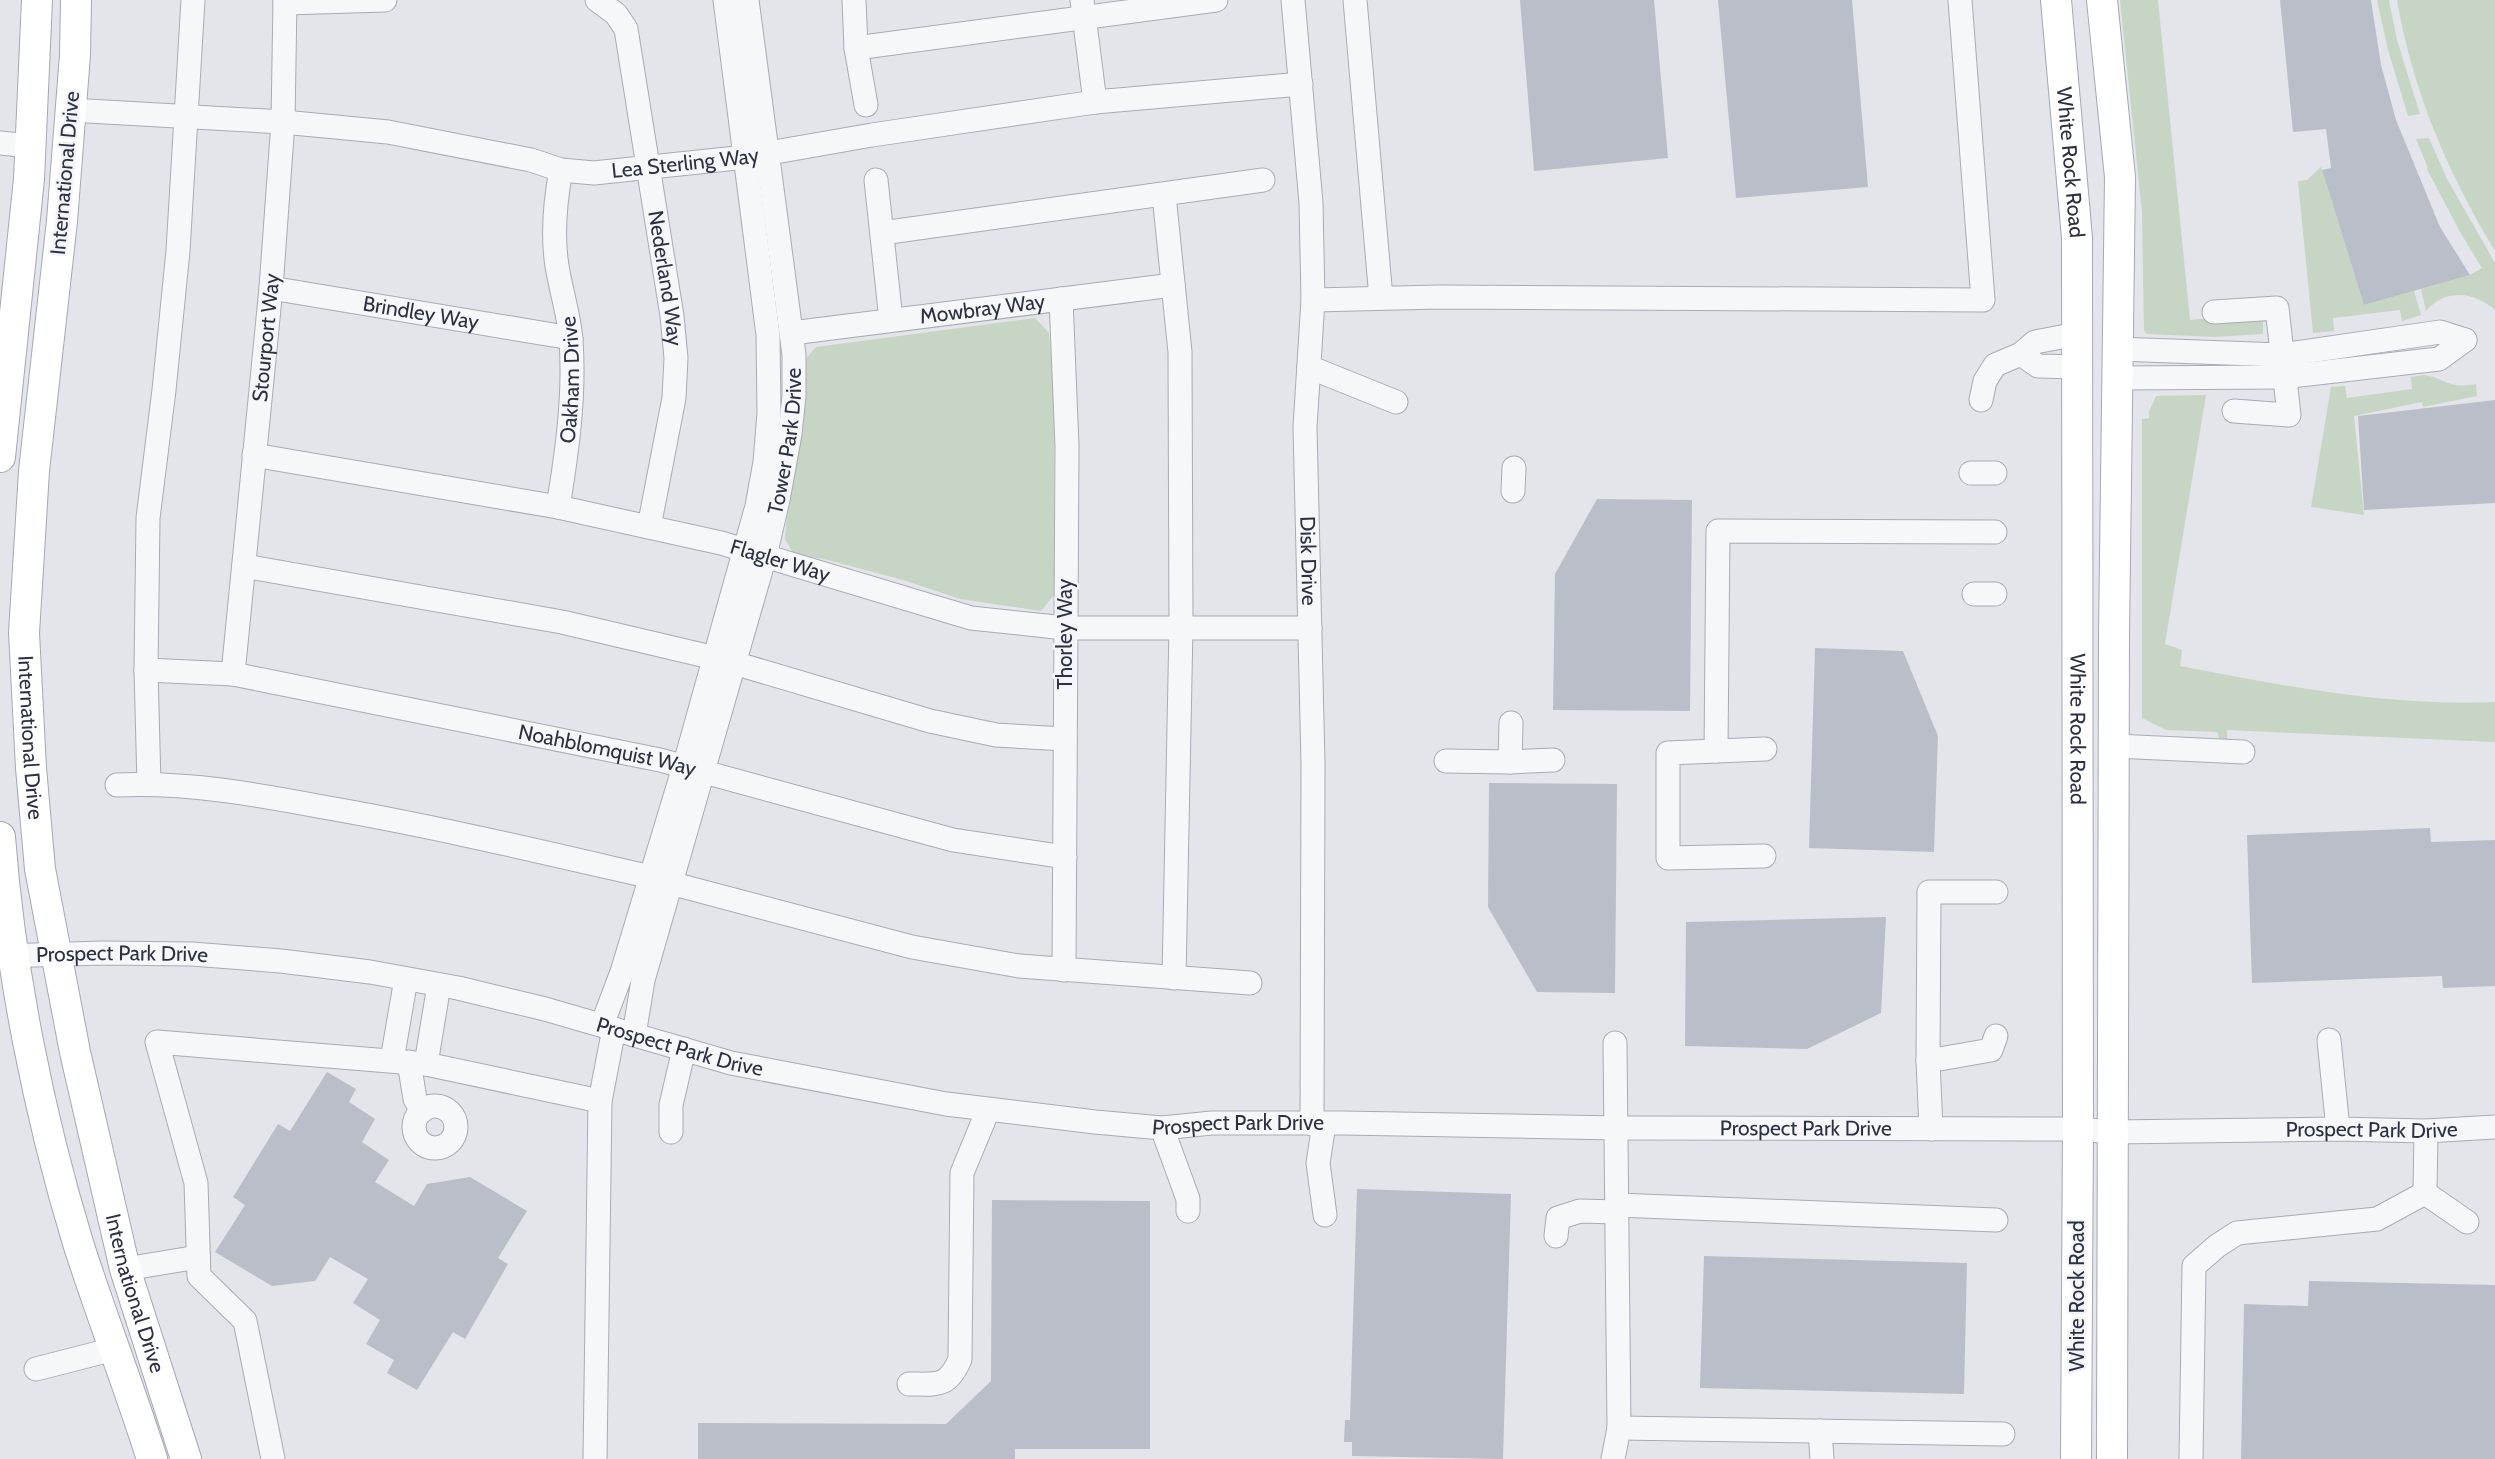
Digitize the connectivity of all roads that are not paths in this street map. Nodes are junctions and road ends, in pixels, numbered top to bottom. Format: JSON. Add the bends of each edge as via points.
{"nodes":[{"id":1,"x":37,"y":0,"type":"edge"},
{"id":2,"x":76,"y":0,"type":"edge"},
{"id":3,"x":193,"y":0,"type":"edge"},
{"id":4,"x":385,"y":0,"type":"edge"},
{"id":5,"x":597,"y":0,"type":"edge"},
{"id":6,"x":725,"y":0,"type":"edge"},
{"id":7,"x":747,"y":0,"type":"edge"},
{"id":8,"x":854,"y":0,"type":"edge"},
{"id":9,"x":1216,"y":0,"type":"edge"},
{"id":10,"x":1293,"y":0,"type":"edge"},
{"id":11,"x":1355,"y":0,"type":"edge"},
{"id":12,"x":1960,"y":0,"type":"edge"},
{"id":13,"x":2056,"y":0,"type":"edge"},
{"id":14,"x":2102,"y":0,"type":"edge"},
{"id":15,"x":285,"y":1,"type":"edge"},
{"id":16,"x":1175,"y":3,"type":"edge"},
{"id":17,"x":1084,"y":10,"type":"edge"},
{"id":18,"x":856,"y":48,"type":"junction"},
{"id":19,"x":1301,"y":84,"type":"junction"},
{"id":20,"x":1095,"y":102,"type":"junction"},
{"id":21,"x":866,"y":105,"type":"dead end"},
{"id":22,"x":70,"y":110,"type":"junction"},
{"id":23,"x":186,"y":117,"type":"junction"},
{"id":24,"x":284,"y":122,"type":"junction"},
{"id":25,"x":0,"y":143,"type":"edge"},
{"id":26,"x":30,"y":146,"type":"junction"},
{"id":27,"x":757,"y":155,"type":"junction"},
{"id":28,"x":648,"y":168,"type":"junction"},
{"id":29,"x":561,"y":170,"type":"junction"},
{"id":30,"x":876,"y":180,"type":"dead end"},
{"id":31,"x":1263,"y":180,"type":"dead end"},
{"id":32,"x":1164,"y":195,"type":"junction"},
{"id":33,"x":882,"y":233,"type":"junction"},
{"id":34,"x":1173,"y":285,"type":"junction"},
{"id":35,"x":271,"y":288,"type":"junction"},
{"id":36,"x":1381,"y":298,"type":"junction"},
{"id":37,"x":1061,"y":299,"type":"junction"},
{"id":38,"x":1313,"y":300,"type":"junction"},
{"id":39,"x":2214,"y":312,"type":"dead end"},
{"id":40,"x":891,"y":320,"type":"junction"},
{"id":41,"x":792,"y":333,"type":"junction"},
{"id":42,"x":2077,"y":334,"type":"junction"},
{"id":43,"x":571,"y":338,"type":"junction"},
{"id":44,"x":2117,"y":349,"type":"junction"},
{"id":45,"x":2021,"y":354,"type":"junction"},
{"id":46,"x":2282,"y":366,"type":"junction"},
{"id":47,"x":1309,"y":367,"type":"junction"},
{"id":48,"x":2077,"y":368,"type":"junction"},
{"id":49,"x":2117,"y":379,"type":"junction"},
{"id":50,"x":1981,"y":400,"type":"dead end"},
{"id":51,"x":1396,"y":402,"type":"dead end"},
{"id":52,"x":2234,"y":411,"type":"dead end"},
{"id":53,"x":254,"y":455,"type":"junction"},
{"id":54,"x":0,"y":457,"type":"edge"},
{"id":55,"x":1971,"y":473,"type":"dead end"},
{"id":56,"x":1995,"y":473,"type":"dead end"},
{"id":57,"x":558,"y":507,"type":"junction"},
{"id":58,"x":649,"y":527,"type":"junction"},
{"id":59,"x":1995,"y":532,"type":"dead end"},
{"id":60,"x":755,"y":553,"type":"junction"},
{"id":61,"x":244,"y":566,"type":"junction"},
{"id":62,"x":1181,"y":627,"type":"junction"},
{"id":63,"x":1065,"y":628,"type":"junction"},
{"id":64,"x":1310,"y":628,"type":"junction"},
{"id":65,"x":724,"y":661,"type":"junction"},
{"id":66,"x":146,"y":670,"type":"junction"},
{"id":67,"x":233,"y":674,"type":"junction"},
{"id":68,"x":1511,"y":723,"type":"dead end"},
{"id":69,"x":1065,"y":739,"type":"junction"},
{"id":70,"x":2115,"y":746,"type":"junction"},
{"id":71,"x":1765,"y":749,"type":"dead end"},
{"id":72,"x":1716,"y":751,"type":"junction"},
{"id":73,"x":2243,"y":752,"type":"dead end"},
{"id":74,"x":1553,"y":760,"type":"dead end"},
{"id":75,"x":1446,"y":761,"type":"dead end"},
{"id":76,"x":1510,"y":762,"type":"junction"},
{"id":77,"x":693,"y":770,"type":"junction"},
{"id":78,"x":149,"y":784,"type":"junction"},
{"id":79,"x":117,"y":785,"type":"dead end"},
{"id":80,"x":0,"y":837,"type":"edge"},
{"id":81,"x":1764,"y":856,"type":"dead end"},
{"id":82,"x":1065,"y":857,"type":"junction"},
{"id":83,"x":661,"y":880,"type":"junction"},
{"id":84,"x":1996,"y":892,"type":"dead end"},
{"id":85,"x":58,"y":954,"type":"junction"},
{"id":86,"x":7,"y":955,"type":"edge"},
{"id":87,"x":1064,"y":970,"type":"junction"},
{"id":88,"x":1174,"y":978,"type":"junction"},
{"id":89,"x":406,"y":979,"type":"junction"},
{"id":90,"x":1250,"y":983,"type":"dead end"},
{"id":91,"x":439,"y":985,"type":"junction"},
{"id":92,"x":617,"y":1030,"type":"junction"},
{"id":93,"x":1996,"y":1036,"type":"dead end"},
{"id":94,"x":2329,"y":1040,"type":"dead end"},
{"id":95,"x":1615,"y":1043,"type":"dead end"},
{"id":96,"x":684,"y":1049,"type":"junction"},
{"id":97,"x":1928,"y":1061,"type":"junction"},
{"id":98,"x":409,"y":1062,"type":"junction"},
{"id":99,"x":600,"y":1101,"type":"junction"},
{"id":100,"x":988,"y":1110,"type":"junction"},
{"id":101,"x":422,"y":1111,"type":"dead end"},
{"id":102,"x":1318,"y":1124,"type":"junction"},
{"id":103,"x":2495,"y":1127,"type":"edge"},
{"id":104,"x":1163,"y":1128,"type":"junction"},
{"id":105,"x":1617,"y":1128,"type":"junction"},
{"id":106,"x":1931,"y":1129,"type":"junction"},
{"id":107,"x":2078,"y":1129,"type":"junction"},
{"id":108,"x":2338,"y":1129,"type":"junction"},
{"id":109,"x":2426,"y":1131,"type":"junction"},
{"id":110,"x":671,"y":1132,"type":"dead end"},
{"id":111,"x":2112,"y":1132,"type":"junction"},
{"id":112,"x":2425,"y":1193,"type":"junction"},
{"id":113,"x":1617,"y":1208,"type":"junction"},
{"id":114,"x":1188,"y":1211,"type":"dead end"},
{"id":115,"x":1325,"y":1214,"type":"dead end"},
{"id":116,"x":1996,"y":1220,"type":"dead end"},
{"id":117,"x":2467,"y":1222,"type":"dead end"},
{"id":118,"x":1556,"y":1236,"type":"dead end"},
{"id":119,"x":198,"y":1257,"type":"junction"},
{"id":120,"x":125,"y":1269,"type":"junction"},
{"id":121,"x":114,"y":1349,"type":"junction"},
{"id":122,"x":36,"y":1369,"type":"dead end"},
{"id":123,"x":909,"y":1384,"type":"dead end"},
{"id":124,"x":1619,"y":1428,"type":"junction"},
{"id":125,"x":1820,"y":1431,"type":"junction"},
{"id":126,"x":2003,"y":1434,"type":"dead end"},
{"id":127,"x":152,"y":1459,"type":"edge"},
{"id":128,"x":186,"y":1459,"type":"edge"},
{"id":129,"x":273,"y":1459,"type":"edge"},
{"id":130,"x":595,"y":1459,"type":"edge"},
{"id":131,"x":1613,"y":1459,"type":"edge"},
{"id":132,"x":1822,"y":1459,"type":"edge"},
{"id":133,"x":2076,"y":1459,"type":"edge"},
{"id":134,"x":2112,"y":1459,"type":"edge"},
{"id":135,"x":2191,"y":1459,"type":"edge"}],
"edges":[{"from":1,"to":26,"type":"main road","name":"International Drive"},
{"from":2,"to":22,"type":"main road","name":"International Drive"},
{"from":3,"to":23,"type":"street"},
{"from":4,"to":15,"type":"street"},
{"from":5,"to":28,"type":"street","name":"Nederland Way","via":[[616,14],[626,29]]},
{"from":6,"to":27,"type":"street","name":"Tower Park Drive"},
{"from":7,"to":27,"type":"street","name":"Tower Park Drive"},
{"from":8,"to":18,"type":"street"},
{"from":9,"to":16,"type":"street"},
{"from":10,"to":19,"type":"street","name":"Disk Drive"},
{"from":11,"to":36,"type":"street"},
{"from":12,"to":36,"type":"street","via":[[1983,300]]},
{"from":13,"to":42,"type":"main road","name":"White Rock Road","via":[[2076,212]]},
{"from":14,"to":44,"type":"main road","name":"White Rock Road","via":[[2120,177]]},
{"from":15,"to":24,"type":"street","name":"Stourport Way"},
{"from":16,"to":17,"type":"street"},
{"from":17,"to":18,"type":"street"},
{"from":17,"to":20,"type":"street"},
{"from":18,"to":21,"type":"street"},
{"from":19,"to":20,"type":"street","name":"Lea Sterling Way"},
{"from":19,"to":38,"type":"street","name":"Disk Drive"},
{"from":20,"to":27,"type":"street","name":"Lea Sterling Way"},
{"from":22,"to":23,"type":"street","name":"Lea Sterling Way"},
{"from":22,"to":85,"type":"main road","name":"International Drive","via":[[34,471],[24,633],[40,869]]},
{"from":23,"to":24,"type":"street","name":"Lea Sterling Way"},
{"from":23,"to":66,"type":"street","via":[[178,251],[148,518]]},
{"from":24,"to":29,"type":"street","name":"Lea Sterling Way","via":[[388,132]]},
{"from":24,"to":35,"type":"street","name":"Stourport Way"},
{"from":25,"to":26,"type":"street"},
{"from":26,"to":54,"type":"main road","name":"International Drive"},
{"from":27,"to":28,"type":"street","name":"Lea Sterling Way"},
{"from":27,"to":41,"type":"street","name":"Tower Park Drive"},
{"from":27,"to":60,"type":"street","name":"Tower Park Drive","via":[[770,370]]},
{"from":28,"to":29,"type":"street","name":"Lea Sterling Way","via":[[594,173]]},
{"from":28,"to":58,"type":"street","name":"Nederland Way","via":[[676,358],[674,398]]},
{"from":29,"to":43,"type":"street","name":"Oakham Drive","via":[[554,237]]},
{"from":30,"to":33,"type":"street"},
{"from":31,"to":32,"type":"street"},
{"from":32,"to":33,"type":"street"},
{"from":32,"to":34,"type":"street"},
{"from":33,"to":40,"type":"street"},
{"from":34,"to":37,"type":"street","name":"Mowbray Way"},
{"from":34,"to":62,"type":"street","via":[[1180,352]]},
{"from":35,"to":43,"type":"street","name":"Brindley Way"},
{"from":35,"to":53,"type":"street","name":"Stourport Way"},
{"from":36,"to":38,"type":"street"},
{"from":37,"to":40,"type":"street","name":"Mowbray Way"},
{"from":37,"to":63,"type":"street","name":"Thorley Way","via":[[1067,446]]},
{"from":38,"to":47,"type":"street","name":"Disk Drive"},
{"from":39,"to":46,"type":"street","via":[[2277,307]]},
{"from":40,"to":41,"type":"street","name":"Mowbray Way"},
{"from":41,"to":60,"type":"street","name":"Tower Park Drive","via":[[790,433],[778,500]]},
{"from":42,"to":45,"type":"street","via":[[2035,342]]},
{"from":42,"to":48,"type":"main road","name":"White Rock Road"},
{"from":43,"to":57,"type":"street","name":"Oakham Drive","via":[[570,418]]},
{"from":44,"to":46,"type":"street"},
{"from":44,"to":49,"type":"main road","name":"White Rock Road"},
{"from":45,"to":48,"type":"street","via":[[2038,366]]},
{"from":45,"to":50,"type":"street","via":[[1995,365]]},
{"from":46,"to":46,"type":"street","via":[[2439,359],[2465,340],[2440,332]]},
{"from":46,"to":49,"type":"street"},
{"from":46,"to":52,"type":"street","via":[[2289,415]]},
{"from":47,"to":51,"type":"street"},
{"from":47,"to":64,"type":"street","name":"Disk Drive"},
{"from":48,"to":107,"type":"main road","name":"White Rock Road"},
{"from":49,"to":70,"type":"main road","name":"White Rock Road"},
{"from":53,"to":57,"type":"street","name":"Flagler Way"},
{"from":53,"to":61,"type":"street","name":"Stourport Way"},
{"from":55,"to":56,"type":"street"},
{"from":57,"to":58,"type":"street","name":"Flagler Way"},
{"from":58,"to":60,"type":"street","name":"Flagler Way"},
{"from":59,"to":72,"type":"street","via":[[1718,531]]},
{"from":60,"to":63,"type":"street","name":"Flagler Way","via":[[971,618]]},
{"from":60,"to":65,"type":"street","name":"Tower Park Drive"},
{"from":61,"to":65,"type":"street","via":[[562,622]]},
{"from":61,"to":67,"type":"street","name":"Stourport Way"},
{"from":62,"to":63,"type":"street","name":"Flagler Way"},
{"from":62,"to":64,"type":"street","name":"Flagler Way"},
{"from":62,"to":88,"type":"street"},
{"from":63,"to":69,"type":"street","name":"Thorley Way"},
{"from":64,"to":102,"type":"street","name":"Disk Drive"},
{"from":65,"to":69,"type":"street","via":[[930,720],[996,735]]},
{"from":65,"to":77,"type":"street","name":"Tower Park Drive"},
{"from":66,"to":67,"type":"street","name":"Noahblomquist Way"},
{"from":66,"to":78,"type":"street"},
{"from":67,"to":77,"type":"street","name":"Noahblomquist Way"},
{"from":68,"to":76,"type":"street"},
{"from":69,"to":82,"type":"street","name":"Thorley Way"},
{"from":70,"to":73,"type":"street"},
{"from":70,"to":111,"type":"main road","name":"White Rock Road"},
{"from":71,"to":72,"type":"street"},
{"from":72,"to":81,"type":"street","via":[[1668,753],[1668,858]]},
{"from":74,"to":76,"type":"street"},
{"from":75,"to":76,"type":"street"},
{"from":77,"to":82,"type":"street","name":"Noahblomquist Way","via":[[953,840]]},
{"from":77,"to":83,"type":"street","name":"Tower Park Drive"},
{"from":78,"to":79,"type":"street"},
{"from":78,"to":83,"type":"street","via":[[222,789],[416,823]]},
{"from":80,"to":86,"type":"main road","name":"International Drive"},
{"from":82,"to":87,"type":"street","name":"Thorley Way"},
{"from":83,"to":87,"type":"street","via":[[912,947]]},
{"from":83,"to":92,"type":"street","name":"Tower Park Drive","via":[[643,980]]},
{"from":83,"to":92,"type":"street","name":"Tower Park Drive","via":[[622,972]]},
{"from":84,"to":97,"type":"street","via":[[1929,892]]},
{"from":85,"to":86,"type":"street","name":"Prospect Park Drive"},
{"from":85,"to":89,"type":"street","name":"Prospect Park Drive","via":[[205,955]]},
{"from":85,"to":120,"type":"main road","name":"International Drive","via":[[75,1052]]},
{"from":86,"to":121,"type":"main road","name":"International Drive","via":[[77,1239]]},
{"from":87,"to":88,"type":"street"},
{"from":88,"to":90,"type":"street"},
{"from":89,"to":91,"type":"street","name":"Prospect Park Drive"},
{"from":89,"to":98,"type":"street"},
{"from":91,"to":92,"type":"street","name":"Prospect Park Drive"},
{"from":91,"to":98,"type":"street"},
{"from":92,"to":96,"type":"street","name":"Prospect Park Drive"},
{"from":92,"to":99,"type":"street"},
{"from":93,"to":97,"type":"street","via":[[1991,1050]]},
{"from":94,"to":108,"type":"street"},
{"from":95,"to":105,"type":"street"},
{"from":96,"to":100,"type":"street","name":"Prospect Park Drive","via":[[731,1063]]},
{"from":96,"to":110,"type":"street","via":[[671,1105]]},
{"from":97,"to":106,"type":"street"},
{"from":98,"to":99,"type":"street"},
{"from":98,"to":101,"type":"street","via":[[415,1099]]},
{"from":98,"to":119,"type":"street","via":[[157,1042],[196,1182]]},
{"from":99,"to":130,"type":"street"},
{"from":100,"to":104,"type":"street","name":"Prospect Park Drive"},
{"from":100,"to":123,"type":"street","via":[[962,1173],[960,1359],[954,1375],[939,1384]]},
{"from":102,"to":104,"type":"street","name":"Prospect Park Drive","via":[[1212,1123]]},
{"from":102,"to":105,"type":"street","name":"Prospect Park Drive"},
{"from":102,"to":115,"type":"street","name":"Disk Drive"},
{"from":103,"to":109,"type":"street","name":"Prospect Park Drive"},
{"from":104,"to":114,"type":"street"},
{"from":105,"to":106,"type":"street","name":"Prospect Park Drive"},
{"from":105,"to":113,"type":"street"},
{"from":106,"to":107,"type":"street","name":"Prospect Park Drive"},
{"from":107,"to":111,"type":"street","name":"Prospect Park Drive"},
{"from":107,"to":133,"type":"main road","name":"White Rock Road"},
{"from":108,"to":109,"type":"street","name":"Prospect Park Drive"},
{"from":108,"to":111,"type":"street","name":"Prospect Park Drive"},
{"from":109,"to":112,"type":"street"},
{"from":111,"to":134,"type":"main road","name":"White Rock Road"},
{"from":112,"to":117,"type":"street"},
{"from":112,"to":135,"type":"street","via":[[2377,1219],[2237,1233],[2194,1266]]},
{"from":113,"to":116,"type":"street"},
{"from":113,"to":118,"type":"street","via":[[1558,1218]]},
{"from":113,"to":124,"type":"street"},
{"from":119,"to":120,"type":"street"},
{"from":119,"to":129,"type":"street","via":[[199,1276],[245,1321]]},
{"from":120,"to":128,"type":"main road","name":"International Drive"},
{"from":121,"to":122,"type":"street"},
{"from":121,"to":127,"type":"main road","name":"International Drive"},
{"from":124,"to":125,"type":"street"},
{"from":124,"to":131,"type":"street"},
{"from":125,"to":126,"type":"street"},
{"from":125,"to":132,"type":"street"}]}
